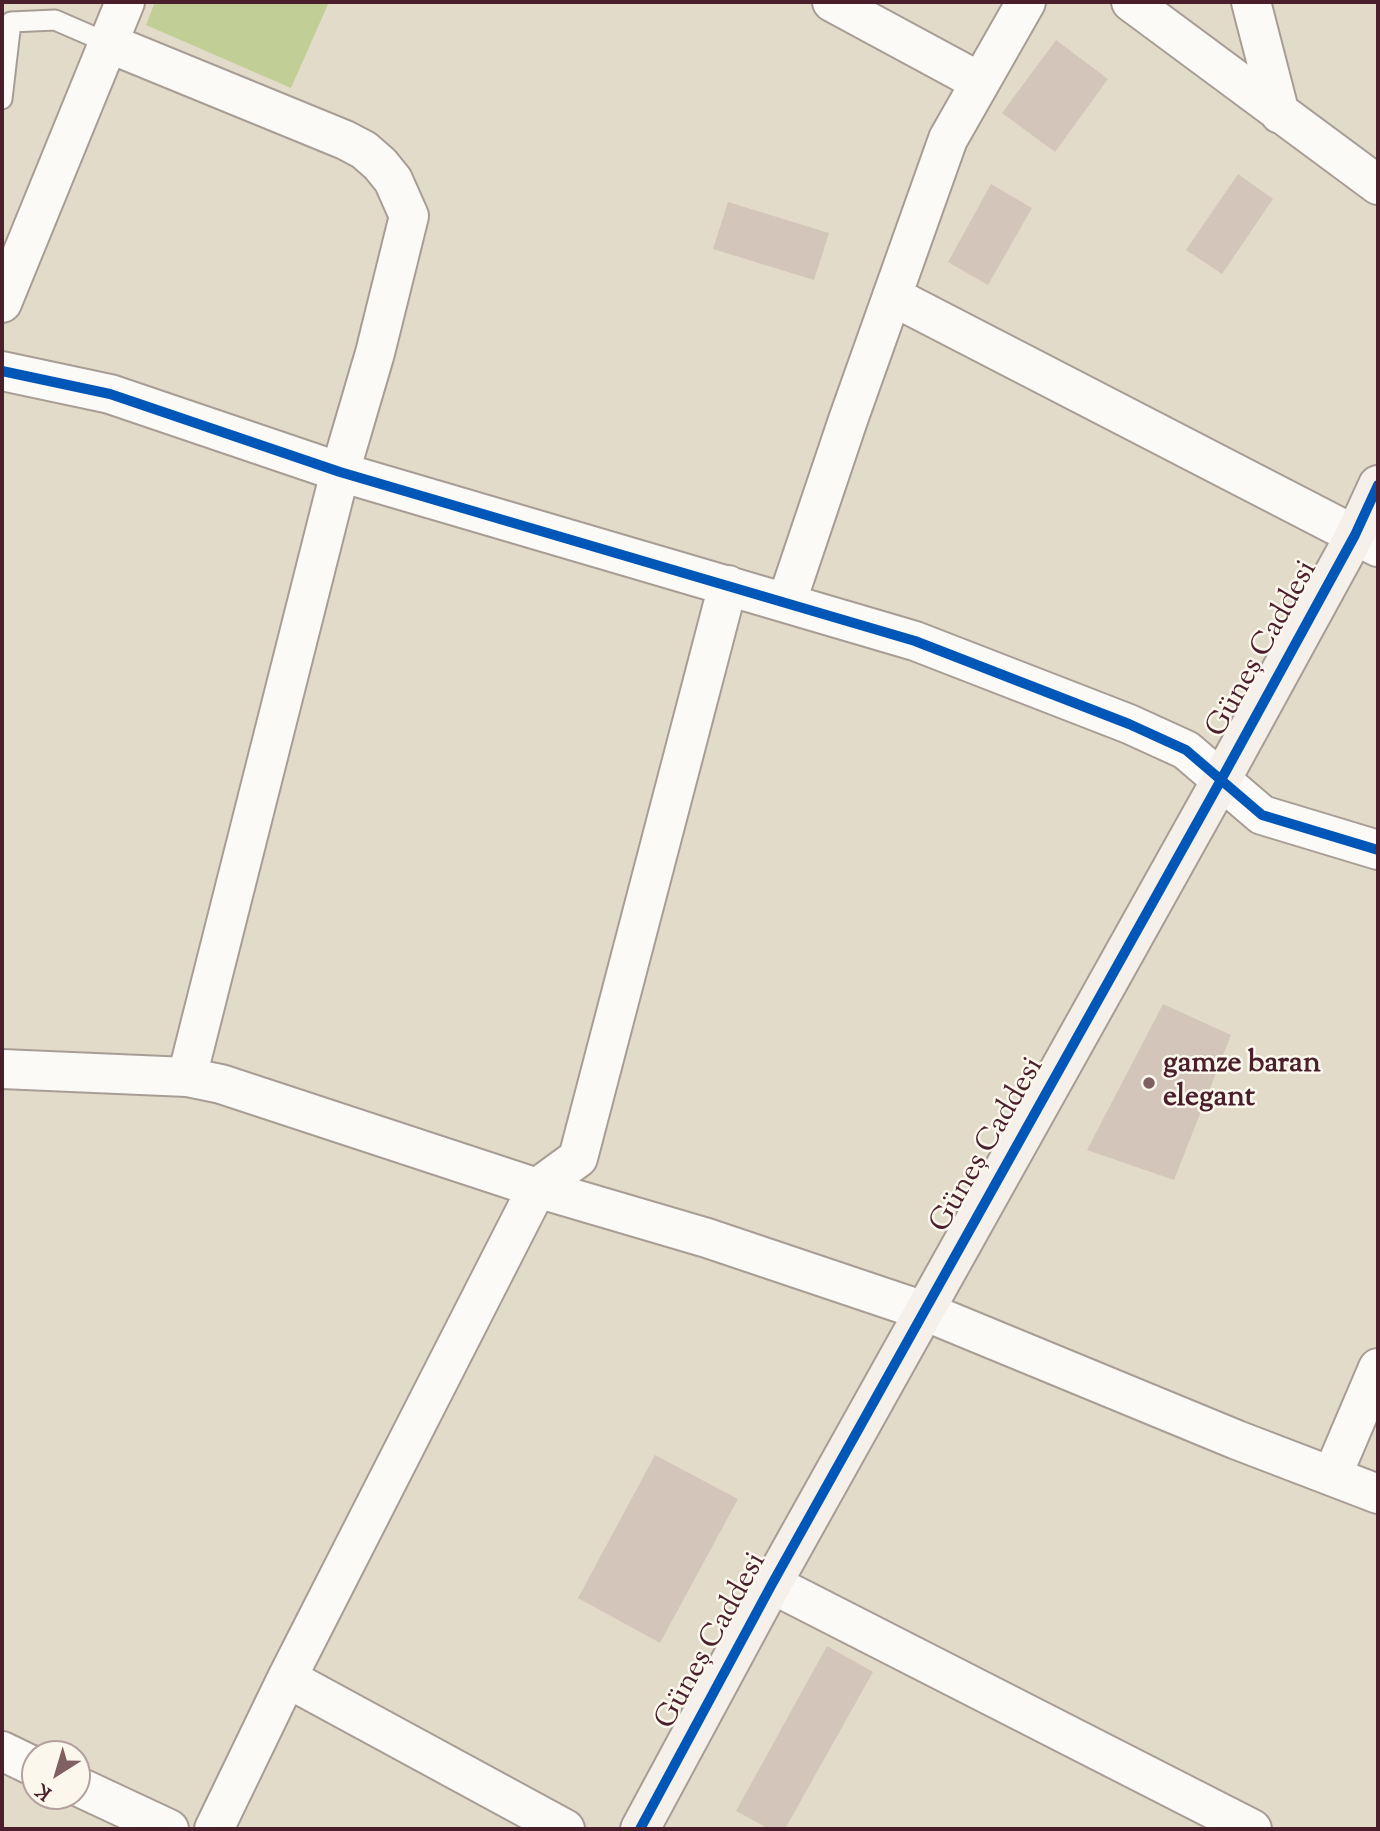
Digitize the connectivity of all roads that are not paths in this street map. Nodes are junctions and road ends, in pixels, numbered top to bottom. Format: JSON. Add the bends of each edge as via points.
{"nodes":[{"id":1,"x":125,"y":2,"type":"edge"},
{"id":2,"x":832,"y":2,"type":"edge"},
{"id":3,"x":1026,"y":2,"type":"edge"},
{"id":4,"x":1131,"y":2,"type":"edge"},
{"id":5,"x":1251,"y":2,"type":"edge"},
{"id":6,"x":108,"y":43,"type":"junction"},
{"id":7,"x":980,"y":82,"type":"junction"},
{"id":8,"x":2,"y":99,"type":"edge"},
{"id":9,"x":1280,"y":114,"type":"junction"},
{"id":10,"x":1378,"y":185,"type":"edge"},
{"id":11,"x":892,"y":296,"type":"junction"},
{"id":12,"x":2,"y":303,"type":"edge"},
{"id":13,"x":2,"y":371,"type":"edge"},
{"id":14,"x":340,"y":472,"type":"junction"},
{"id":15,"x":1378,"y":485,"type":"edge"},
{"id":16,"x":1366,"y":541,"type":"edge"},
{"id":17,"x":728,"y":586,"type":"junction"},
{"id":18,"x":787,"y":601,"type":"junction"},
{"id":19,"x":1221,"y":780,"type":"junction"},
{"id":20,"x":1378,"y":850,"type":"edge"},
{"id":21,"x":2,"y":1069,"type":"edge"},
{"id":22,"x":187,"y":1077,"type":"junction"},
{"id":23,"x":537,"y":1188,"type":"junction"},
{"id":24,"x":924,"y":1311,"type":"junction"},
{"id":25,"x":1378,"y":1368,"type":"edge"},
{"id":26,"x":1332,"y":1476,"type":"junction"},
{"id":27,"x":1378,"y":1494,"type":"edge"},
{"id":28,"x":772,"y":1584,"type":"junction"},
{"id":29,"x":287,"y":1678,"type":"junction"},
{"id":30,"x":2,"y":1751,"type":"edge"},
{"id":31,"x":21,"y":1760,"type":"edge"},
{"id":32,"x":91,"y":1793,"type":"edge"},
{"id":33,"x":169,"y":1829,"type":"edge"},
{"id":34,"x":214,"y":1829,"type":"edge"},
{"id":35,"x":565,"y":1829,"type":"edge"},
{"id":36,"x":640,"y":1829,"type":"edge"},
{"id":37,"x":1252,"y":1829,"type":"edge"}],
"edges":[{"from":1,"to":6,"type":"street"},
{"from":2,"to":7,"type":"street"},
{"from":3,"to":7,"type":"street"},
{"from":4,"to":9,"type":"street"},
{"from":5,"to":9,"type":"street"},
{"from":6,"to":8,"type":"lane","via":[[55,20],[11,22]]},
{"from":6,"to":12,"type":"street"},
{"from":6,"to":14,"type":"street","via":[[345,140],[380,164],[403,197],[409,216]]},
{"from":7,"to":11,"type":"street","via":[[948,139]]},
{"from":9,"to":10,"type":"street"},
{"from":11,"to":16,"type":"street"},
{"from":11,"to":18,"type":"street"},
{"from":13,"to":14,"type":"street","via":[[110,394]]},
{"from":14,"to":17,"type":"street"},
{"from":14,"to":22,"type":"street"},
{"from":15,"to":16,"type":"street","name":"Güneş Caddesi"},
{"from":16,"to":19,"type":"street","name":"Güneş Caddesi"},
{"from":17,"to":18,"type":"street"},
{"from":17,"to":23,"type":"street","via":[[578,1158]]},
{"from":18,"to":19,"type":"street","via":[[915,641],[1129,724],[1186,750]]},
{"from":19,"to":20,"type":"street","via":[[1262,816]]},
{"from":19,"to":24,"type":"street","name":"Güneş Caddesi"},
{"from":21,"to":22,"type":"street"},
{"from":22,"to":23,"type":"street","via":[[221,1084]]},
{"from":23,"to":24,"type":"street","via":[[707,1238]]},
{"from":23,"to":29,"type":"street"},
{"from":24,"to":26,"type":"street"},
{"from":24,"to":28,"type":"street","name":"Güneş Caddesi"},
{"from":25,"to":26,"type":"street"},
{"from":26,"to":27,"type":"street"},
{"from":28,"to":36,"type":"street","name":"Güneş Caddesi"},
{"from":28,"to":37,"type":"street"},
{"from":29,"to":34,"type":"street"},
{"from":29,"to":35,"type":"street"},
{"from":30,"to":31,"type":"street"},
{"from":32,"to":33,"type":"street"}]}
